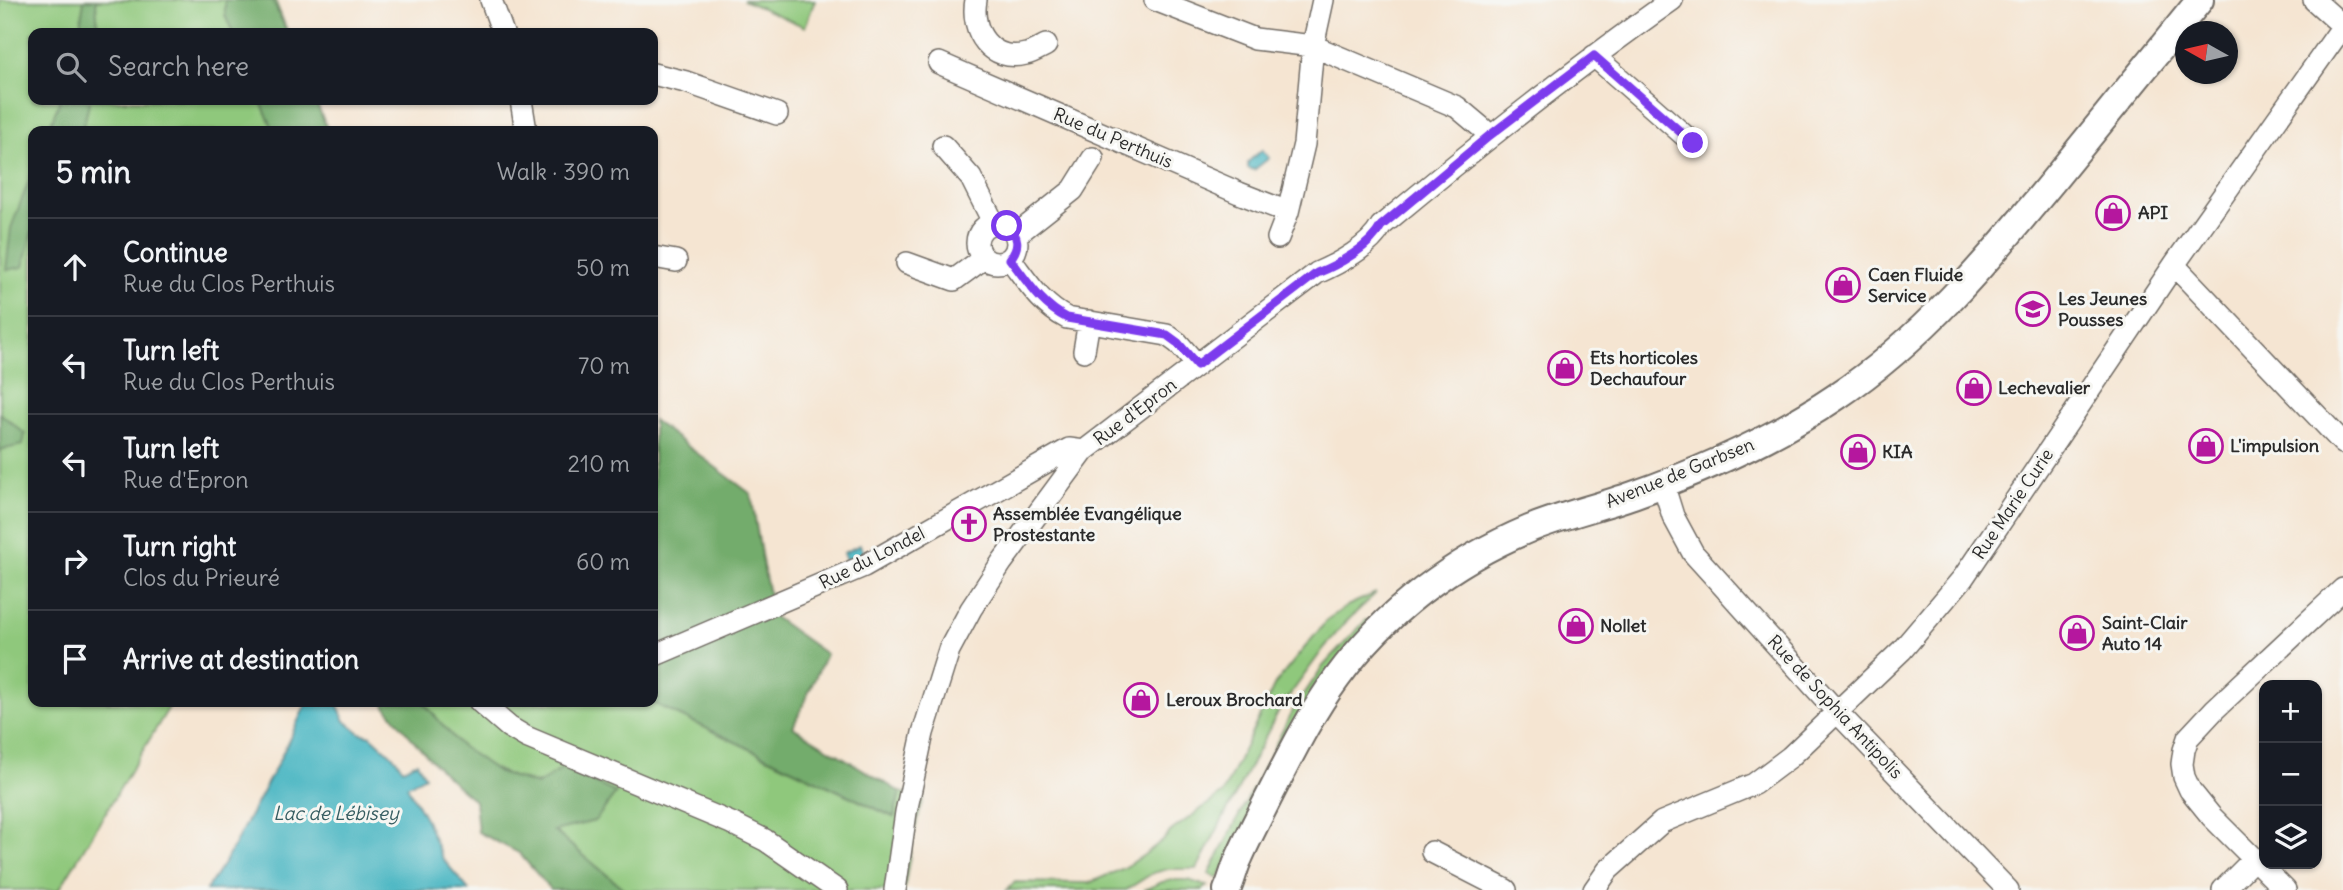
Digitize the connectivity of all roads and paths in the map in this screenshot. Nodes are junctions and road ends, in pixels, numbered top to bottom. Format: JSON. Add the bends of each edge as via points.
{"nodes":[{"id":1,"x":491,"y":0,"type":"edge"},
{"id":2,"x":975,"y":0,"type":"edge"},
{"id":3,"x":1155,"y":0,"type":"edge"},
{"id":4,"x":1323,"y":0,"type":"edge"},
{"id":5,"x":1672,"y":0,"type":"edge"},
{"id":6,"x":2179,"y":0,"type":"edge"},
{"id":7,"x":2200,"y":0,"type":"edge"},
{"id":8,"x":2314,"y":0,"type":"edge"},
{"id":9,"x":2343,"y":26,"type":"edge"},
{"id":10,"x":501,"y":28,"type":"edge"},
{"id":11,"x":1046,"y":45,"type":"dead end"},
{"id":12,"x":1313,"y":46,"type":"junction"},
{"id":13,"x":1594,"y":56,"type":"junction"},
{"id":14,"x":939,"y":62,"type":"dead end"},
{"id":15,"x":658,"y":75,"type":"edge"},
{"id":16,"x":2137,"y":78,"type":"junction"},
{"id":17,"x":522,"y":105,"type":"edge"},
{"id":18,"x":777,"y":114,"type":"dead end"},
{"id":19,"x":525,"y":126,"type":"edge"},
{"id":20,"x":1489,"y":136,"type":"junction"},
{"id":21,"x":1693,"y":143,"type":"dead end"},
{"id":22,"x":943,"y":146,"type":"dead end"},
{"id":23,"x":1093,"y":158,"type":"dead end"},
{"id":24,"x":1288,"y":212,"type":"junction"},
{"id":25,"x":994,"y":224,"type":"junction"},
{"id":26,"x":1016,"y":235,"type":"junction"},
{"id":27,"x":1279,"y":237,"type":"dead end"},
{"id":28,"x":658,"y":258,"type":"edge"},
{"id":29,"x":984,"y":258,"type":"junction"},
{"id":30,"x":1010,"y":259,"type":"junction"},
{"id":31,"x":676,"y":261,"type":"dead end"},
{"id":32,"x":907,"y":263,"type":"dead end"},
{"id":33,"x":2174,"y":265,"type":"junction"},
{"id":34,"x":1089,"y":321,"type":"junction"},
{"id":35,"x":1084,"y":351,"type":"dead end"},
{"id":36,"x":1197,"y":365,"type":"junction"},
{"id":37,"x":2343,"y":443,"type":"edge"},
{"id":38,"x":1083,"y":451,"type":"junction"},
{"id":39,"x":1663,"y":484,"type":"junction"},
{"id":40,"x":2343,"y":589,"type":"edge"},
{"id":41,"x":658,"y":654,"type":"edge"},
{"id":42,"x":486,"y":707,"type":"edge"},
{"id":43,"x":1838,"y":713,"type":"junction"},
{"id":44,"x":1432,"y":852,"type":"dead end"},
{"id":45,"x":2255,"y":858,"type":"junction"},
{"id":46,"x":1238,"y":860,"type":"junction"},
{"id":47,"x":837,"y":890,"type":"edge"},
{"id":48,"x":895,"y":890,"type":"edge"},
{"id":49,"x":1211,"y":890,"type":"edge"},
{"id":50,"x":1227,"y":890,"type":"edge"},
{"id":51,"x":1506,"y":890,"type":"edge"},
{"id":52,"x":1594,"y":890,"type":"edge"},
{"id":53,"x":2008,"y":890,"type":"edge"},
{"id":54,"x":2223,"y":890,"type":"edge"},
{"id":55,"x":2285,"y":890,"type":"edge"}],
"edges":[{"from":1,"to":10,"type":"street"},
{"from":2,"to":11,"type":"street","via":[[977,30],[984,42],[1013,55]]},
{"from":3,"to":12,"type":"street","via":[[1255,39]]},
{"from":4,"to":12,"type":"street"},
{"from":5,"to":13,"type":"street","name":"Rue d'Epron"},
{"from":6,"to":16,"type":"main road","name":"Avenue de Garbsen"},
{"from":7,"to":16,"type":"main road","name":"Avenue de Garbsen"},
{"from":8,"to":9,"type":"street"},
{"from":9,"to":33,"type":"street","name":"Rue Marie Curie"},
{"from":12,"to":20,"type":"street","via":[[1457,107]]},
{"from":12,"to":24,"type":"street","via":[[1304,144]]},
{"from":13,"to":20,"type":"street","name":"Rue d'Epron"},
{"from":13,"to":21,"type":"street"},
{"from":14,"to":24,"type":"street","name":"Rue du Perthuis"},
{"from":15,"to":18,"type":"street"},
{"from":16,"to":39,"type":"main road","name":"Avenue de Garbsen","via":[[2001,244],[1885,361],[1791,425]]},
{"from":17,"to":19,"type":"street"},
{"from":20,"to":36,"type":"street","name":"Rue d'Epron","via":[[1377,234],[1337,265],[1317,273]]},
{"from":22,"to":25,"type":"street","via":[[971,177]]},
{"from":23,"to":26,"type":"street","via":[[1073,190]]},
{"from":24,"to":27,"type":"street"},
{"from":25,"to":26,"type":"street","via":[[1007,226]]},
{"from":25,"to":29,"type":"street","via":[[983,230],[978,241]]},
{"from":26,"to":30,"type":"street","via":[[1017,248]]},
{"from":28,"to":31,"type":"street"},
{"from":29,"to":30,"type":"street","via":[[994,263]]},
{"from":29,"to":32,"type":"street","via":[[954,280]]},
{"from":30,"to":34,"type":"street","via":[[1053,310],[1067,318]]},
{"from":33,"to":37,"type":"street"},
{"from":33,"to":43,"type":"street","name":"Rue Marie Curie","via":[[1963,578],[1902,650]]},
{"from":34,"to":35,"type":"street"},
{"from":34,"to":36,"type":"street","via":[[1167,335]]},
{"from":36,"to":38,"type":"street","name":"Rue d'Epron"},
{"from":38,"to":41,"type":"street","name":"Rue du Londel","via":[[1069,449],[864,566]]},
{"from":38,"to":48,"type":"street","name":"Rue d'Epron","via":[[1002,562],[949,650],[923,733]]},
{"from":39,"to":43,"type":"street","name":"Rue de Sophia Antipolis","via":[[1693,553]]},
{"from":39,"to":46,"type":"main road","name":"Avenue de Garbsen","via":[[1490,547],[1405,605],[1363,644],[1329,688]]},
{"from":40,"to":45,"type":"street","via":[[2188,738],[2182,764],[2190,790]]},
{"from":42,"to":47,"type":"street","via":[[526,737],[765,840]]},
{"from":43,"to":52,"type":"street","name":"Rue Marie Curie","via":[[1754,784],[1662,822],[1608,870]]},
{"from":43,"to":53,"type":"street","name":"Rue de Sophia Antipolis"},
{"from":44,"to":51,"type":"street"},
{"from":45,"to":54,"type":"street"},
{"from":45,"to":55,"type":"street"},
{"from":46,"to":49,"type":"main road"},
{"from":46,"to":50,"type":"main road"}]}
